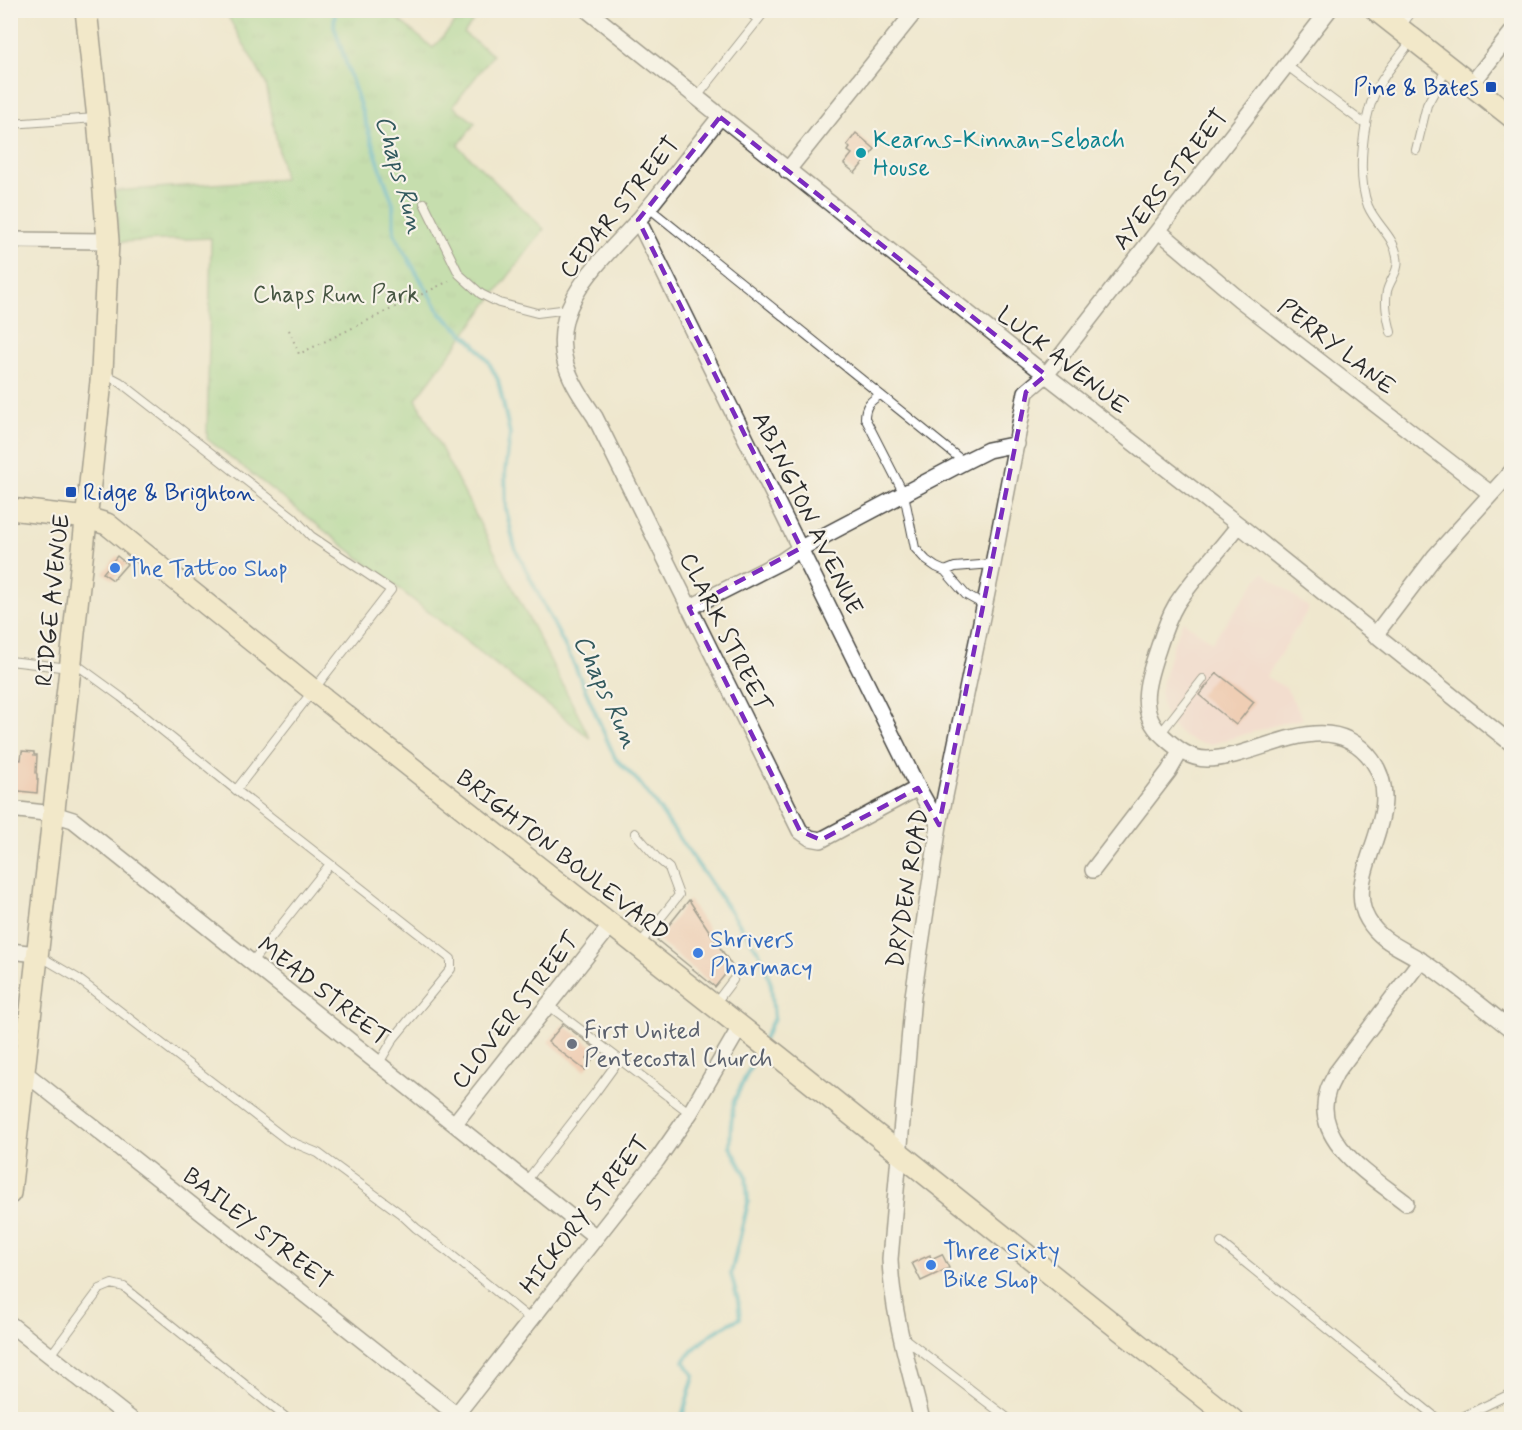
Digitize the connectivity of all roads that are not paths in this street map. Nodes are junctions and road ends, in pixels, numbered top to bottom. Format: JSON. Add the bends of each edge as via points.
{"nodes":[{"id":1,"x":86,"y":10,"type":"edge"},
{"id":2,"x":587,"y":10,"type":"edge"},
{"id":3,"x":747,"y":10,"type":"edge"},
{"id":4,"x":766,"y":10,"type":"edge"},
{"id":5,"x":916,"y":10,"type":"edge"},
{"id":6,"x":1329,"y":10,"type":"edge"},
{"id":7,"x":1376,"y":10,"type":"edge"},
{"id":8,"x":1413,"y":10,"type":"edge"},
{"id":9,"x":759,"y":20,"type":"junction"},
{"id":10,"x":1512,"y":32,"type":"edge"},
{"id":11,"x":1406,"y":34,"type":"junction"},
{"id":12,"x":1286,"y":65,"type":"junction"},
{"id":13,"x":1447,"y":67,"type":"junction"},
{"id":14,"x":1471,"y":85,"type":"junction"},
{"id":15,"x":696,"y":98,"type":"junction"},
{"id":16,"x":720,"y":117,"type":"junction"},
{"id":17,"x":1512,"y":117,"type":"edge"},
{"id":18,"x":98,"y":118,"type":"junction"},
{"id":19,"x":10,"y":124,"type":"edge"},
{"id":20,"x":1366,"y":125,"type":"junction"},
{"id":21,"x":1416,"y":150,"type":"dead end"},
{"id":22,"x":787,"y":171,"type":"junction"},
{"id":23,"x":424,"y":203,"type":"dead end"},
{"id":24,"x":649,"y":208,"type":"junction"},
{"id":25,"x":638,"y":220,"type":"junction"},
{"id":26,"x":1159,"y":231,"type":"junction"},
{"id":27,"x":10,"y":240,"type":"edge"},
{"id":28,"x":108,"y":240,"type":"junction"},
{"id":29,"x":569,"y":309,"type":"junction"},
{"id":30,"x":564,"y":331,"type":"joint"},
{"id":31,"x":1391,"y":332,"type":"dead end"},
{"id":32,"x":102,"y":372,"type":"junction"},
{"id":33,"x":1046,"y":375,"type":"junction"},
{"id":34,"x":880,"y":395,"type":"junction"},
{"id":35,"x":1017,"y":444,"type":"junction"},
{"id":36,"x":964,"y":462,"type":"junction"},
{"id":37,"x":1512,"y":471,"type":"edge"},
{"id":38,"x":904,"y":494,"type":"junction"},
{"id":39,"x":1490,"y":494,"type":"junction"},
{"id":40,"x":10,"y":509,"type":"edge"},
{"id":41,"x":87,"y":518,"type":"junction"},
{"id":42,"x":1239,"y":525,"type":"junction"},
{"id":43,"x":801,"y":548,"type":"junction"},
{"id":44,"x":993,"y":564,"type":"junction"},
{"id":45,"x":945,"y":571,"type":"junction"},
{"id":46,"x":984,"y":605,"type":"junction"},
{"id":47,"x":689,"y":608,"type":"junction"},
{"id":48,"x":1375,"y":635,"type":"junction"},
{"id":49,"x":10,"y":661,"type":"edge"},
{"id":50,"x":71,"y":665,"type":"junction"},
{"id":51,"x":1203,"y":679,"type":"dead end"},
{"id":52,"x":313,"y":690,"type":"junction"},
{"id":53,"x":1160,"y":734,"type":"junction"},
{"id":54,"x":1512,"y":744,"type":"edge"},
{"id":55,"x":1180,"y":752,"type":"junction"},
{"id":56,"x":918,"y":788,"type":"junction"},
{"id":57,"x":236,"y":790,"type":"junction"},
{"id":58,"x":10,"y":809,"type":"edge"},
{"id":59,"x":54,"y":814,"type":"junction"},
{"id":60,"x":939,"y":825,"type":"junction"},
{"id":61,"x":635,"y":833,"type":"dead end"},
{"id":62,"x":330,"y":864,"type":"junction"},
{"id":63,"x":1092,"y":870,"type":"dead end"},
{"id":64,"x":611,"y":925,"type":"junction"},
{"id":65,"x":638,"y":946,"type":"junction"},
{"id":66,"x":10,"y":951,"type":"edge"},
{"id":67,"x":37,"y":954,"type":"junction"},
{"id":68,"x":1421,"y":960,"type":"junction"},
{"id":69,"x":251,"y":963,"type":"junction"},
{"id":70,"x":733,"y":980,"type":"dead end"},
{"id":71,"x":548,"y":1005,"type":"junction"},
{"id":72,"x":713,"y":1006,"type":"junction"},
{"id":73,"x":1512,"y":1030,"type":"edge"},
{"id":74,"x":746,"y":1031,"type":"junction"},
{"id":75,"x":619,"y":1060,"type":"junction"},
{"id":76,"x":379,"y":1063,"type":"junction"},
{"id":77,"x":24,"y":1072,"type":"junction"},
{"id":78,"x":690,"y":1113,"type":"junction"},
{"id":79,"x":455,"y":1123,"type":"junction"},
{"id":80,"x":14,"y":1131,"type":"edge"},
{"id":81,"x":898,"y":1154,"type":"junction"},
{"id":82,"x":527,"y":1180,"type":"junction"},
{"id":83,"x":10,"y":1193,"type":"edge"},
{"id":84,"x":1407,"y":1203,"type":"dead end"},
{"id":85,"x":596,"y":1237,"type":"junction"},
{"id":86,"x":1221,"y":1243,"type":"dead end"},
{"id":87,"x":530,"y":1319,"type":"junction"},
{"id":88,"x":10,"y":1324,"type":"edge"},
{"id":89,"x":901,"y":1336,"type":"junction"},
{"id":90,"x":51,"y":1355,"type":"junction"},
{"id":91,"x":1512,"y":1393,"type":"edge"},
{"id":92,"x":457,"y":1417,"type":"edge"},
{"id":93,"x":132,"y":1419,"type":"edge"},
{"id":94,"x":289,"y":1419,"type":"edge"},
{"id":95,"x":922,"y":1419,"type":"edge"},
{"id":96,"x":1010,"y":1419,"type":"edge"},
{"id":97,"x":1233,"y":1419,"type":"edge"},
{"id":98,"x":1439,"y":1419,"type":"edge"},
{"id":99,"x":1456,"y":1419,"type":"edge"}],
"edges":[{"from":1,"to":18,"type":"street","name":"RIDGE AVENUE"},
{"from":2,"to":15,"type":"street","name":"LUCK AVENUE"},
{"from":3,"to":9,"type":"lane"},
{"from":4,"to":9,"type":"lane"},
{"from":5,"to":22,"type":"street"},
{"from":6,"to":12,"type":"street","name":"AYERS STREET"},
{"from":7,"to":11,"type":"street"},
{"from":8,"to":11,"type":"lane"},
{"from":9,"to":15,"type":"lane"},
{"from":10,"to":14,"type":"street"},
{"from":11,"to":13,"type":"street"},
{"from":11,"to":20,"type":"lane","via":[[1379,84]]},
{"from":12,"to":20,"type":"lane"},
{"from":12,"to":26,"type":"street","name":"AYERS STREET"},
{"from":13,"to":14,"type":"street"},
{"from":13,"to":21,"type":"lane","via":[[1427,105]]},
{"from":14,"to":17,"type":"street"},
{"from":15,"to":16,"type":"street","name":"LUCK AVENUE"},
{"from":16,"to":22,"type":"street","name":"LUCK AVENUE"},
{"from":16,"to":24,"type":"street","name":"CEDAR STREET"},
{"from":18,"to":19,"type":"lane"},
{"from":18,"to":28,"type":"street","name":"RIDGE AVENUE"},
{"from":20,"to":31,"type":"lane","via":[[1362,164],[1366,201],[1372,216],[1392,240],[1398,258],[1386,297]]},
{"from":22,"to":33,"type":"street","name":"LUCK AVENUE"},
{"from":23,"to":29,"type":"lane","via":[[459,274],[481,294],[537,313]]},
{"from":24,"to":25,"type":"street","name":"CEDAR STREET"},
{"from":24,"to":34,"type":"lane"},
{"from":25,"to":29,"type":"street","name":"CEDAR STREET","via":[[582,283]]},
{"from":25,"to":43,"type":"street","name":"ABINGTON AVENUE"},
{"from":26,"to":33,"type":"street","name":"AYERS STREET"},
{"from":26,"to":39,"type":"street","name":"PERRY LANE","via":[[1239,299]]},
{"from":27,"to":28,"type":"street"},
{"from":28,"to":32,"type":"street","name":"RIDGE AVENUE"},
{"from":29,"to":30,"type":"street","name":"CEDAR STREET"},
{"from":30,"to":47,"type":"street","name":"CLARK STREET","via":[[565,363],[570,375],[595,417]]},
{"from":32,"to":41,"type":"street","name":"RIDGE AVENUE"},
{"from":32,"to":52,"type":"lane","via":[[284,510],[311,536],[392,590]]},
{"from":33,"to":35,"type":"street","name":"DRYDEN ROAD","via":[[1026,392]]},
{"from":33,"to":42,"type":"street","name":"LUCK AVENUE"},
{"from":34,"to":36,"type":"lane"},
{"from":34,"to":38,"type":"lane","via":[[865,409],[865,418]]},
{"from":35,"to":36,"type":"street","via":[[988,450]]},
{"from":35,"to":44,"type":"street","name":"DRYDEN ROAD"},
{"from":36,"to":38,"type":"street"},
{"from":37,"to":39,"type":"street"},
{"from":38,"to":43,"type":"street"},
{"from":38,"to":45,"type":"lane","via":[[915,548]]},
{"from":39,"to":48,"type":"street","via":[[1435,556]]},
{"from":40,"to":41,"type":"street","name":"BRIGHTON BOULEVARD"},
{"from":41,"to":50,"type":"street","name":"RIDGE AVENUE"},
{"from":41,"to":52,"type":"street","name":"BRIGHTON BOULEVARD","via":[[107,524]]},
{"from":42,"to":48,"type":"street","name":"LUCK AVENUE"},
{"from":42,"to":53,"type":"street","via":[[1168,619],[1146,684],[1150,719]]},
{"from":43,"to":47,"type":"street"},
{"from":43,"to":56,"type":"street","name":"ABINGTON AVENUE"},
{"from":44,"to":45,"type":"lane"},
{"from":44,"to":46,"type":"street","name":"DRYDEN ROAD"},
{"from":45,"to":46,"type":"lane","via":[[966,594]]},
{"from":46,"to":60,"type":"street","name":"DRYDEN ROAD"},
{"from":47,"to":56,"type":"street","name":"CLARK STREET","via":[[800,831],[821,840]]},
{"from":48,"to":54,"type":"street","name":"LUCK AVENUE"},
{"from":49,"to":50,"type":"lane"},
{"from":50,"to":57,"type":"lane","via":[[121,697]]},
{"from":50,"to":59,"type":"street","name":"RIDGE AVENUE"},
{"from":51,"to":53,"type":"lane"},
{"from":52,"to":57,"type":"lane"},
{"from":52,"to":64,"type":"street","name":"BRIGHTON BOULEVARD"},
{"from":53,"to":55,"type":"street"},
{"from":55,"to":63,"type":"street"},
{"from":55,"to":68,"type":"street","via":[[1215,758],[1311,732],[1335,735],[1354,743],[1371,758],[1384,793],[1378,833],[1363,878],[1362,901],[1367,919],[1394,946]]},
{"from":56,"to":60,"type":"street","name":"ABINGTON AVENUE"},
{"from":57,"to":62,"type":"lane"},
{"from":58,"to":59,"type":"street","name":"MEAD STREET"},
{"from":59,"to":67,"type":"street","name":"RIDGE AVENUE"},
{"from":59,"to":69,"type":"street","name":"MEAD STREET","via":[[73,820]]},
{"from":60,"to":81,"type":"street","name":"DRYDEN ROAD","via":[[913,996]]},
{"from":61,"to":65,"type":"lane","via":[[669,868],[679,896]]},
{"from":62,"to":69,"type":"lane"},
{"from":62,"to":76,"type":"lane","via":[[451,959],[451,969],[394,1038]]},
{"from":64,"to":65,"type":"street","name":"BRIGHTON BOULEVARD"},
{"from":64,"to":71,"type":"street","name":"CLOVER STREET"},
{"from":65,"to":72,"type":"street","name":"BRIGHTON BOULEVARD"},
{"from":66,"to":67,"type":"street"},
{"from":67,"to":77,"type":"street","name":"RIDGE AVENUE"},
{"from":67,"to":87,"type":"lane","via":[[77,978],[287,1140],[318,1153],[401,1214]]},
{"from":68,"to":73,"type":"street"},
{"from":68,"to":84,"type":"street","via":[[1336,1073],[1327,1090],[1325,1111],[1329,1129],[1342,1150]]},
{"from":69,"to":76,"type":"street","name":"MEAD STREET"},
{"from":70,"to":72,"type":"lane"},
{"from":71,"to":75,"type":"lane"},
{"from":71,"to":79,"type":"street","name":"CLOVER STREET"},
{"from":72,"to":74,"type":"street","name":"BRIGHTON BOULEVARD"},
{"from":74,"to":78,"type":"street","name":"HICKORY STREET"},
{"from":74,"to":81,"type":"street","name":"BRIGHTON BOULEVARD"},
{"from":75,"to":78,"type":"lane"},
{"from":75,"to":82,"type":"lane"},
{"from":76,"to":79,"type":"street","name":"MEAD STREET"},
{"from":77,"to":80,"type":"street","name":"RIDGE AVENUE"},
{"from":77,"to":92,"type":"street","name":"BAILEY STREET"},
{"from":78,"to":85,"type":"street","name":"HICKORY STREET"},
{"from":79,"to":82,"type":"street","name":"MEAD STREET"},
{"from":80,"to":83,"type":"street","name":"RIDGE AVENUE"},
{"from":81,"to":89,"type":"street","name":"DRYDEN ROAD","via":[[890,1260],[891,1290]]},
{"from":81,"to":97,"type":"street","name":"BRIGHTON BOULEVARD"},
{"from":82,"to":85,"type":"street","name":"MEAD STREET"},
{"from":85,"to":87,"type":"street","name":"HICKORY STREET"},
{"from":86,"to":98,"type":"lane"},
{"from":87,"to":92,"type":"street","name":"HICKORY STREET"},
{"from":88,"to":90,"type":"street"},
{"from":89,"to":95,"type":"street","name":"DRYDEN ROAD"},
{"from":89,"to":96,"type":"lane"},
{"from":90,"to":93,"type":"street"},
{"from":90,"to":94,"type":"lane","via":[[100,1289],[112,1284],[124,1287]]},
{"from":91,"to":99,"type":"lane"}]}
